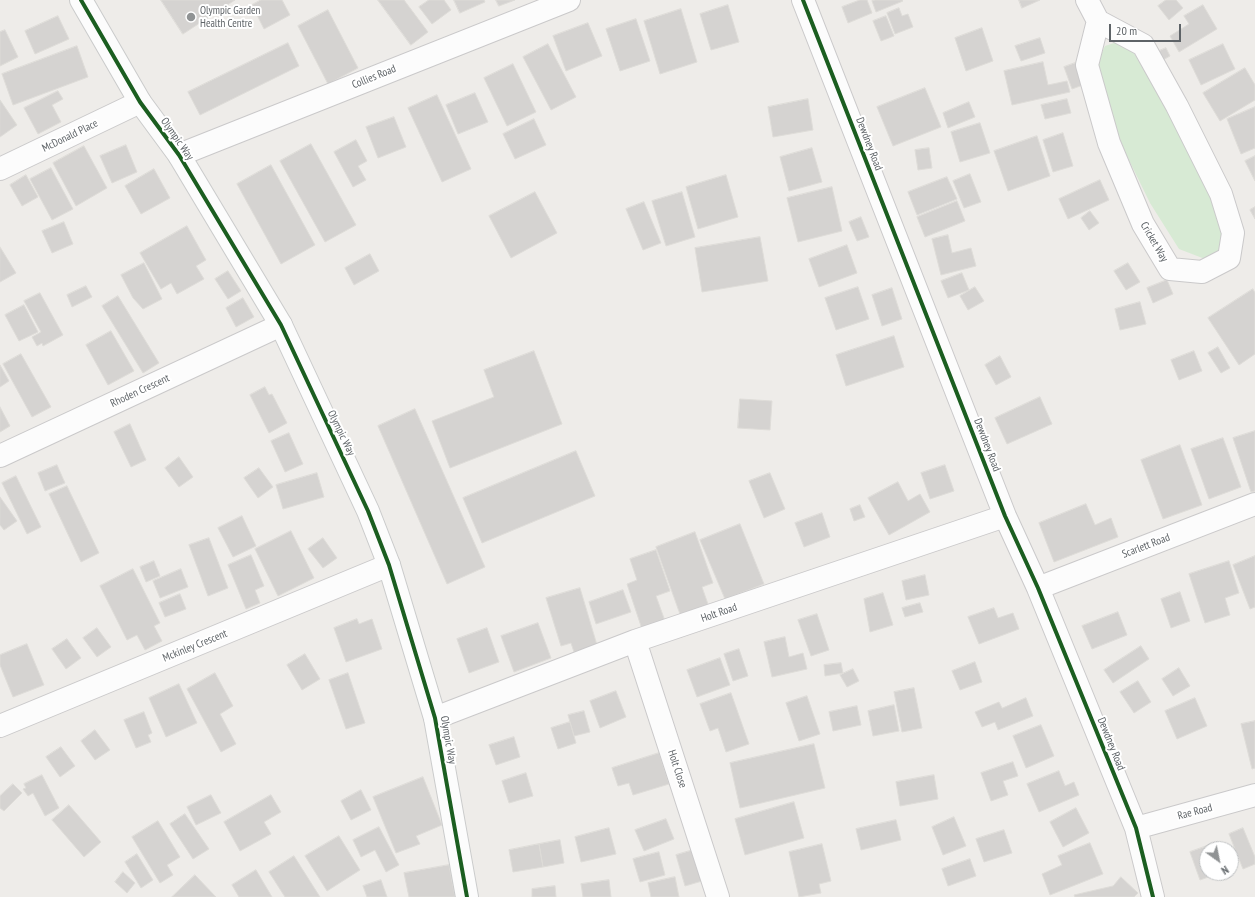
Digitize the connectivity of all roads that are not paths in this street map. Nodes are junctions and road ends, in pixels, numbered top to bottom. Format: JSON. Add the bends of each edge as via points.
{"nodes":[{"id":1,"x":81,"y":0,"type":"edge"},
{"id":2,"x":569,"y":0,"type":"edge"},
{"id":3,"x":802,"y":0,"type":"edge"},
{"id":4,"x":1087,"y":0,"type":"edge"},
{"id":5,"x":1098,"y":21,"type":"junction"},
{"id":6,"x":140,"y":102,"type":"junction"},
{"id":7,"x":179,"y":155,"type":"junction"},
{"id":8,"x":0,"y":170,"type":"edge"},
{"id":9,"x":281,"y":325,"type":"junction"},
{"id":10,"x":0,"y":456,"type":"edge"},
{"id":11,"x":1255,"y":504,"type":"edge"},
{"id":12,"x":1006,"y":516,"type":"junction"},
{"id":13,"x":389,"y":565,"type":"junction"},
{"id":14,"x":1038,"y":588,"type":"junction"},
{"id":15,"x":635,"y":641,"type":"junction"},
{"id":16,"x":435,"y":718,"type":"junction"},
{"id":17,"x":0,"y":726,"type":"edge"},
{"id":18,"x":1255,"y":795,"type":"edge"},
{"id":19,"x":1136,"y":828,"type":"junction"},
{"id":20,"x":467,"y":897,"type":"edge"},
{"id":21,"x":718,"y":897,"type":"edge"},
{"id":22,"x":1153,"y":897,"type":"edge"}],
"edges":[{"from":1,"to":6,"type":"street","name":"Olympic Way"},
{"from":2,"to":7,"type":"street","name":"Collies Road"},
{"from":3,"to":12,"type":"street","name":"Dewdney Road"},
{"from":4,"to":5,"type":"street"},
{"from":5,"to":5,"type":"street","name":"Cricket Way","via":[[1143,45],[1178,106],[1221,194],[1233,233],[1229,258],[1202,272],[1170,269],[1143,224],[1109,143],[1087,65]]},
{"from":6,"to":7,"type":"street","name":"Olympic Way"},
{"from":6,"to":8,"type":"street","name":"McDonald Place"},
{"from":7,"to":9,"type":"street","name":"Olympic Way"},
{"from":9,"to":10,"type":"street","name":"Rhoden Crescent"},
{"from":9,"to":13,"type":"street","name":"Olympic Way","via":[[368,511]]},
{"from":11,"to":14,"type":"street","name":"Scarlett Road"},
{"from":12,"to":14,"type":"street","name":"Dewdney Road"},
{"from":12,"to":15,"type":"street","name":"Holt Road"},
{"from":13,"to":16,"type":"street","name":"Olympic Way"},
{"from":13,"to":17,"type":"street","name":"Mckinley Crescent"},
{"from":14,"to":19,"type":"street","name":"Dewdney Road"},
{"from":15,"to":16,"type":"street","name":"Holt Road"},
{"from":15,"to":21,"type":"street","name":"Holt Close"},
{"from":16,"to":20,"type":"street","name":"Olympic Way"},
{"from":18,"to":19,"type":"street","name":"Rae Road"},
{"from":19,"to":22,"type":"street","name":"Dewdney Road"}]}
